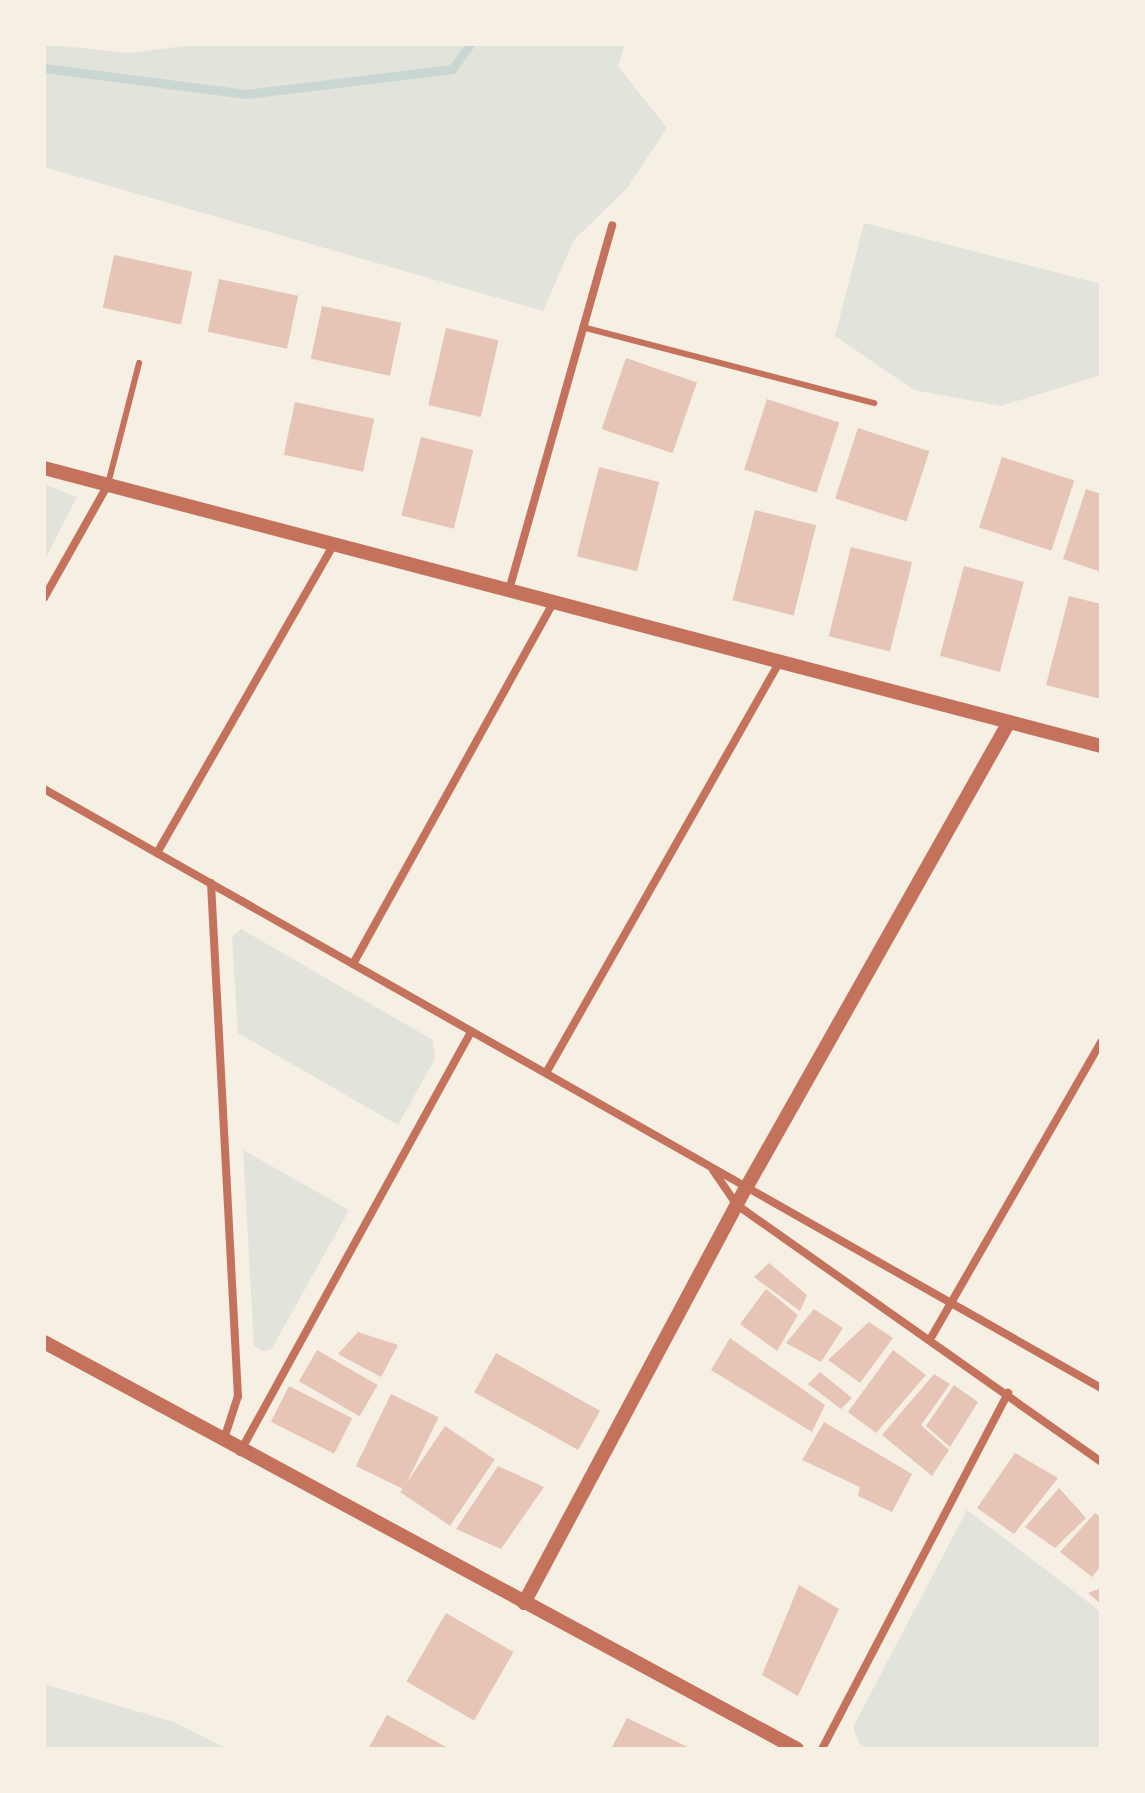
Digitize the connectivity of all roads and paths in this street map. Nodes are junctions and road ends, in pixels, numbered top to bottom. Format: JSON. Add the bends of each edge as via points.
{"nodes":[{"id":1,"x":612,"y":225,"type":"dead end"},
{"id":2,"x":586,"y":328,"type":"junction"},
{"id":3,"x":139,"y":363,"type":"dead end"},
{"id":4,"x":874,"y":403,"type":"dead end"},
{"id":5,"x":44,"y":468,"type":"edge"},
{"id":6,"x":107,"y":486,"type":"junction"},
{"id":7,"x":333,"y":546,"type":"junction"},
{"id":8,"x":509,"y":590,"type":"junction"},
{"id":9,"x":44,"y":598,"type":"edge"},
{"id":10,"x":554,"y":602,"type":"junction"},
{"id":11,"x":780,"y":661,"type":"junction"},
{"id":12,"x":1009,"y":722,"type":"junction"},
{"id":13,"x":1101,"y":746,"type":"edge"},
{"id":14,"x":44,"y":789,"type":"edge"},
{"id":15,"x":157,"y":853,"type":"junction"},
{"id":16,"x":211,"y":883,"type":"junction"},
{"id":17,"x":353,"y":964,"type":"junction"},
{"id":18,"x":471,"y":1031,"type":"junction"},
{"id":19,"x":1101,"y":1042,"type":"edge"},
{"id":20,"x":546,"y":1073,"type":"junction"},
{"id":21,"x":710,"y":1166,"type":"junction"},
{"id":22,"x":746,"y":1188,"type":"junction"},
{"id":23,"x":737,"y":1205,"type":"junction"},
{"id":24,"x":951,"y":1307,"type":"junction"},
{"id":25,"x":932,"y":1336,"type":"junction"},
{"id":26,"x":44,"y":1342,"type":"edge"},
{"id":27,"x":1101,"y":1388,"type":"edge"},
{"id":28,"x":1008,"y":1393,"type":"junction"},
{"id":29,"x":223,"y":1442,"type":"junction"},
{"id":30,"x":240,"y":1452,"type":"junction"},
{"id":31,"x":1101,"y":1462,"type":"edge"},
{"id":32,"x":524,"y":1603,"type":"junction"},
{"id":33,"x":797,"y":1749,"type":"edge"},
{"id":34,"x":822,"y":1749,"type":"edge"}],
"edges":[{"from":1,"to":2,"type":"street"},
{"from":2,"to":4,"type":"lane"},
{"from":2,"to":8,"type":"street"},
{"from":3,"to":6,"type":"lane"},
{"from":5,"to":6,"type":"street"},
{"from":6,"to":7,"type":"street"},
{"from":6,"to":9,"type":"street"},
{"from":7,"to":8,"type":"street"},
{"from":7,"to":15,"type":"street"},
{"from":8,"to":10,"type":"street"},
{"from":10,"to":11,"type":"street"},
{"from":10,"to":17,"type":"street"},
{"from":11,"to":12,"type":"street"},
{"from":11,"to":20,"type":"street"},
{"from":12,"to":13,"type":"street"},
{"from":12,"to":22,"type":"street"},
{"from":14,"to":15,"type":"street"},
{"from":15,"to":16,"type":"street"},
{"from":16,"to":17,"type":"street"},
{"from":16,"to":29,"type":"street","via":[[238,1396]]},
{"from":17,"to":18,"type":"street"},
{"from":18,"to":20,"type":"street"},
{"from":18,"to":30,"type":"street"},
{"from":19,"to":24,"type":"street"},
{"from":20,"to":21,"type":"street"},
{"from":21,"to":22,"type":"street"},
{"from":21,"to":23,"type":"street"},
{"from":22,"to":23,"type":"street"},
{"from":22,"to":24,"type":"street"},
{"from":23,"to":25,"type":"street"},
{"from":23,"to":32,"type":"street"},
{"from":24,"to":25,"type":"street"},
{"from":24,"to":27,"type":"street"},
{"from":25,"to":28,"type":"street"},
{"from":26,"to":29,"type":"street"},
{"from":28,"to":31,"type":"street"},
{"from":28,"to":34,"type":"street"},
{"from":29,"to":30,"type":"street"},
{"from":30,"to":32,"type":"street"},
{"from":32,"to":33,"type":"street"}]}
